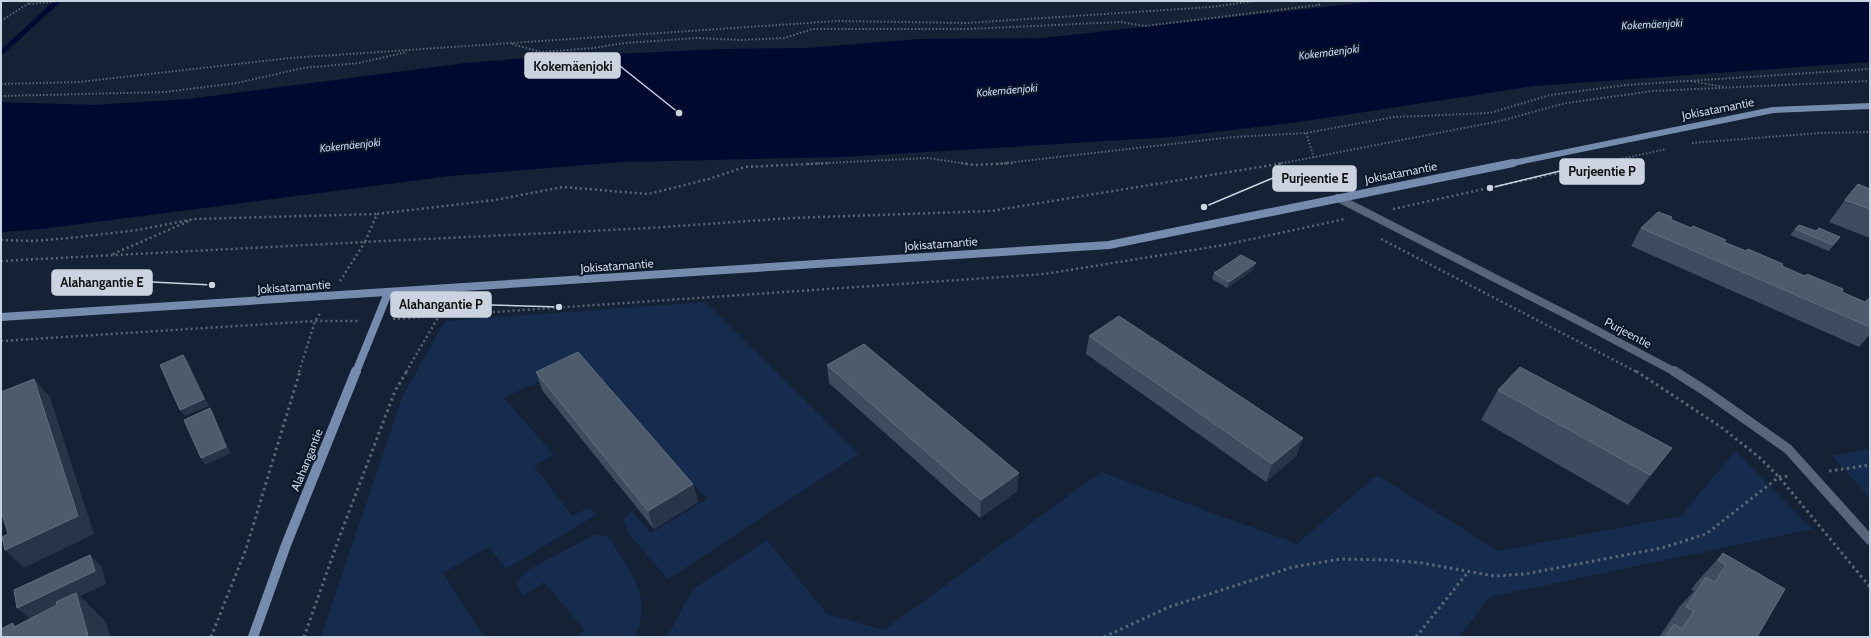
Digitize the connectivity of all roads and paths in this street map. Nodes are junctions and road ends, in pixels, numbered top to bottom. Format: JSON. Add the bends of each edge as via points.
{"nodes":[{"id":1,"x":32,"y":1,"type":"edge"},
{"id":2,"x":60,"y":1,"type":"edge"},
{"id":3,"x":1256,"y":1,"type":"edge"},
{"id":4,"x":1319,"y":1,"type":"edge"},
{"id":5,"x":28,"y":4,"type":"junction"},
{"id":6,"x":1,"y":21,"type":"edge"},
{"id":7,"x":509,"y":43,"type":"junction"},
{"id":8,"x":416,"y":50,"type":"junction"},
{"id":9,"x":1870,"y":69,"type":"edge"},
{"id":10,"x":1687,"y":80,"type":"junction"},
{"id":11,"x":1870,"y":81,"type":"edge"},
{"id":12,"x":1,"y":84,"type":"edge"},
{"id":13,"x":1729,"y":88,"type":"junction"},
{"id":14,"x":1,"y":96,"type":"edge"},
{"id":15,"x":1870,"y":106,"type":"edge"},
{"id":16,"x":1306,"y":133,"type":"junction"},
{"id":17,"x":1314,"y":158,"type":"junction"},
{"id":18,"x":1338,"y":198,"type":"junction"},
{"id":19,"x":378,"y":214,"type":"junction"},
{"id":20,"x":194,"y":219,"type":"junction"},
{"id":21,"x":1343,"y":219,"type":"dead end"},
{"id":22,"x":1350,"y":223,"type":"dead end"},
{"id":23,"x":1378,"y":238,"type":"dead end"},
{"id":24,"x":1,"y":240,"type":"edge"},
{"id":25,"x":365,"y":242,"type":"junction"},
{"id":26,"x":110,"y":255,"type":"junction"},
{"id":27,"x":1,"y":261,"type":"edge"},
{"id":28,"x":388,"y":293,"type":"junction"},
{"id":29,"x":330,"y":297,"type":"junction"},
{"id":30,"x":439,"y":316,"type":"dead end"},
{"id":31,"x":1,"y":317,"type":"edge"},
{"id":32,"x":315,"y":321,"type":"dead end"},
{"id":33,"x":1870,"y":465,"type":"edge"},
{"id":34,"x":1811,"y":474,"type":"junction"},
{"id":35,"x":1779,"y":477,"type":"junction"},
{"id":36,"x":1870,"y":540,"type":"edge"},
{"id":37,"x":1468,"y":572,"type":"junction"},
{"id":38,"x":1870,"y":587,"type":"edge"},
{"id":39,"x":211,"y":637,"type":"edge"},
{"id":40,"x":253,"y":637,"type":"edge"},
{"id":41,"x":304,"y":637,"type":"edge"},
{"id":42,"x":1104,"y":637,"type":"edge"},
{"id":43,"x":1416,"y":637,"type":"edge"}],
"edges":[{"from":1,"to":5,"type":"path"},
{"from":2,"to":5,"type":"path"},
{"from":3,"to":7,"type":"path","via":[[1211,7],[967,23],[837,20]]},
{"from":4,"to":7,"type":"path","via":[[1319,6],[1145,26],[1121,22],[967,29],[813,29],[784,38],[697,38],[541,52]]},
{"from":5,"to":6,"type":"path"},
{"from":7,"to":8,"type":"path"},
{"from":8,"to":12,"type":"path","via":[[290,58],[79,82]]},
{"from":8,"to":14,"type":"path","via":[[358,62],[303,68],[238,83],[165,92]]},
{"from":9,"to":10,"type":"path"},
{"from":10,"to":13,"type":"path"},
{"from":10,"to":16,"type":"path","via":[[1550,95],[1490,113],[1394,117]]},
{"from":11,"to":13,"type":"path"},
{"from":13,"to":17,"type":"path","via":[[1653,91],[1566,103],[1500,121]]},
{"from":15,"to":18,"type":"street","name":"Jokisatamantie","via":[[1773,110]]},
{"from":16,"to":17,"type":"path"},
{"from":16,"to":19,"type":"path","via":[[1202,140],[1014,163],[975,165],[928,158],[745,167],[648,194],[563,187],[494,200]]},
{"from":17,"to":25,"type":"path","via":[[991,211],[792,218],[650,228]]},
{"from":18,"to":28,"type":"street","name":"Jokisatamantie","via":[[1109,245]]},
{"from":18,"to":34,"type":"street","name":"Purjeentie","via":[[1660,363],[1707,392],[1788,449]]},
{"from":19,"to":20,"type":"path"},
{"from":19,"to":25,"type":"path"},
{"from":20,"to":24,"type":"path","via":[[138,230],[69,238]]},
{"from":20,"to":26,"type":"path"},
{"from":21,"to":22,"type":"path"},
{"from":23,"to":35,"type":"path","via":[[1637,372],[1721,427]]},
{"from":25,"to":26,"type":"path"},
{"from":25,"to":29,"type":"path"},
{"from":26,"to":27,"type":"path"},
{"from":28,"to":29,"type":"street","name":"Jokisatamantie"},
{"from":28,"to":40,"type":"street","name":"Alahangantie","via":[[286,545]]},
{"from":29,"to":31,"type":"street","name":"Jokisatamantie"},
{"from":30,"to":41,"type":"path","via":[[395,390]]},
{"from":32,"to":39,"type":"path","via":[[246,549]]},
{"from":33,"to":34,"type":"path"},
{"from":34,"to":35,"type":"path"},
{"from":34,"to":36,"type":"street","name":"Purjeentie"},
{"from":35,"to":37,"type":"path","via":[[1706,534],[1662,548],[1525,574],[1494,576]]},
{"from":35,"to":38,"type":"path"},
{"from":37,"to":42,"type":"path","via":[[1389,560],[1340,559],[1293,567],[1169,607]]},
{"from":37,"to":43,"type":"path"}]}
